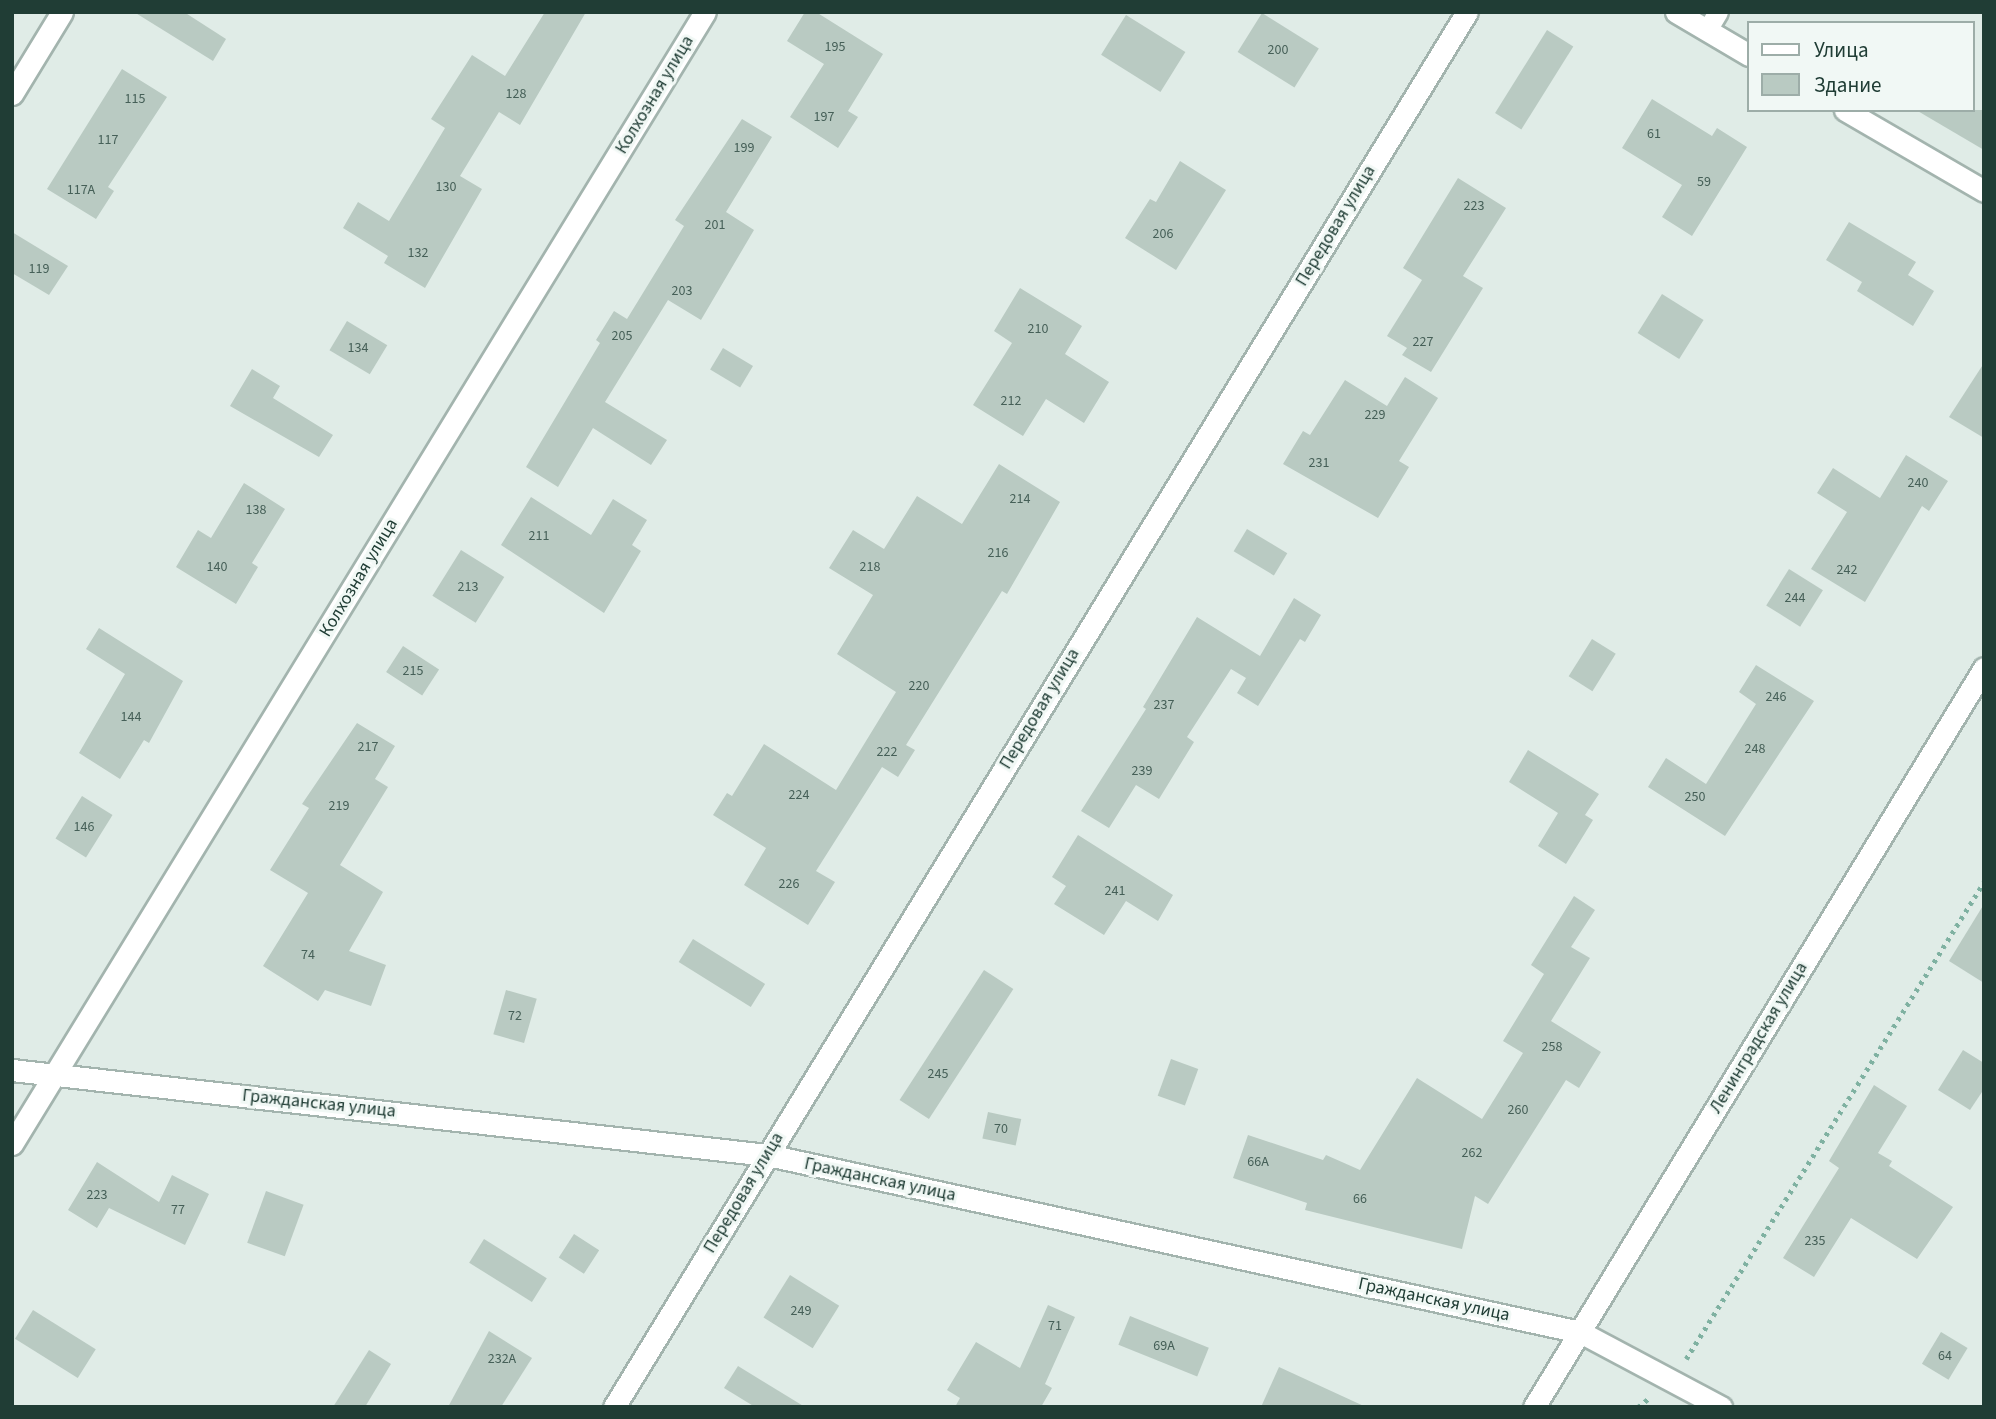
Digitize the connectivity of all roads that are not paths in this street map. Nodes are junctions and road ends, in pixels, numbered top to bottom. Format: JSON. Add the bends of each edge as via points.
{"nodes":[{"id":1,"x":62,"y":12,"type":"edge"},
{"id":2,"x":705,"y":12,"type":"edge"},
{"id":3,"x":1467,"y":12,"type":"edge"},
{"id":4,"x":1676,"y":12,"type":"edge"},
{"id":5,"x":1712,"y":21,"type":"edge"},
{"id":6,"x":1748,"y":54,"type":"edge"},
{"id":7,"x":12,"y":94,"type":"edge"},
{"id":8,"x":1848,"y":112,"type":"edge"},
{"id":9,"x":1984,"y":191,"type":"edge"},
{"id":10,"x":1984,"y":668,"type":"edge"},
{"id":11,"x":12,"y":1070,"type":"edge"},
{"id":12,"x":56,"y":1074,"type":"junction"},
{"id":13,"x":12,"y":1144,"type":"edge"},
{"id":14,"x":768,"y":1155,"type":"junction"},
{"id":15,"x":1580,"y":1332,"type":"junction"},
{"id":16,"x":614,"y":1407,"type":"edge"},
{"id":17,"x":1534,"y":1407,"type":"edge"},
{"id":18,"x":1721,"y":1407,"type":"edge"}],
"edges":[{"from":1,"to":7,"type":"street"},
{"from":2,"to":12,"type":"street","name":"Колхозная улица"},
{"from":3,"to":14,"type":"street","name":"Передовая улица"},
{"from":4,"to":5,"type":"street"},
{"from":5,"to":6,"type":"street"},
{"from":8,"to":9,"type":"street"},
{"from":10,"to":15,"type":"street","name":"Ленинградская улица"},
{"from":11,"to":12,"type":"street","name":"Гражданская улица"},
{"from":12,"to":13,"type":"street","name":"Колхозная улица"},
{"from":12,"to":14,"type":"street","name":"Гражданская улица"},
{"from":14,"to":15,"type":"street","name":"Гражданская улица"},
{"from":14,"to":16,"type":"street","name":"Передовая улица"},
{"from":15,"to":17,"type":"street","name":"Ленинградская улица"},
{"from":15,"to":18,"type":"street","name":"Гражданская улица"}]}
